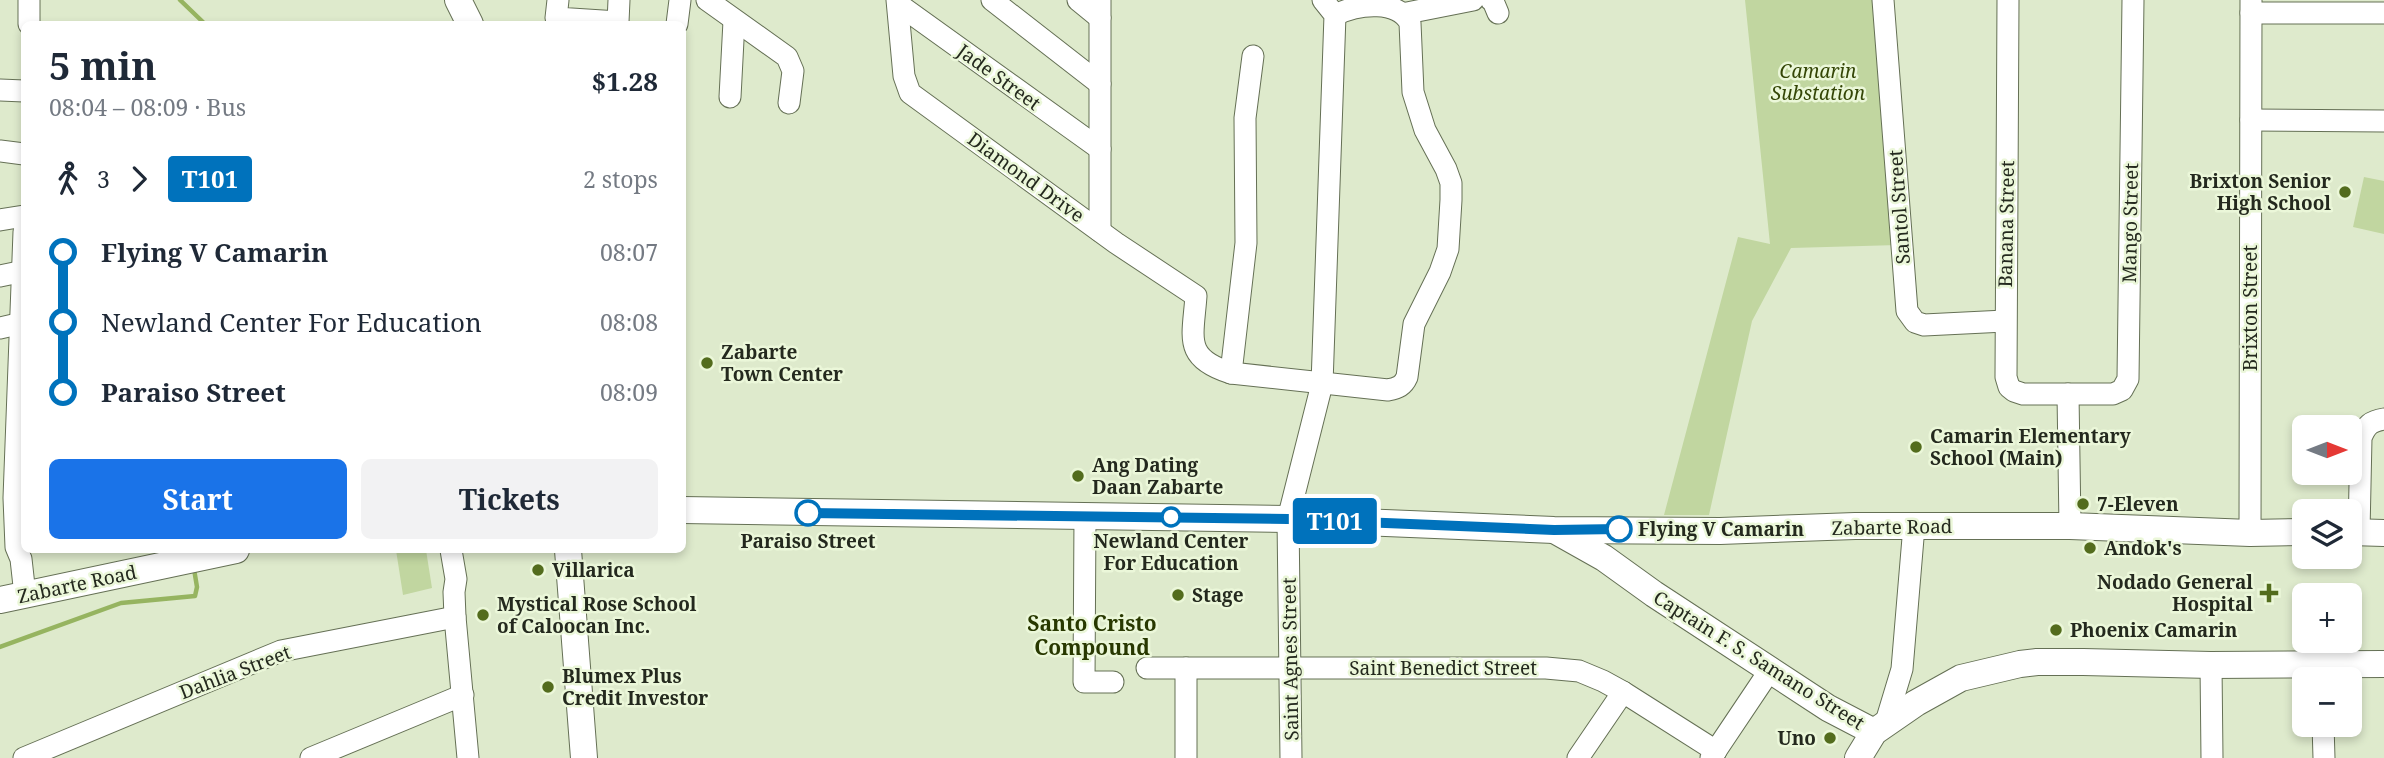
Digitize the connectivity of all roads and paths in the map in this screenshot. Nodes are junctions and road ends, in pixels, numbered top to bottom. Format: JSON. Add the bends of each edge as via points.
{"nodes":[{"id":1,"x":29,"y":0,"type":"edge"},
{"id":2,"x":458,"y":0,"type":"edge"},
{"id":3,"x":558,"y":0,"type":"edge"},
{"id":4,"x":619,"y":0,"type":"edge"},
{"id":5,"x":680,"y":0,"type":"edge"},
{"id":6,"x":707,"y":0,"type":"edge"},
{"id":7,"x":992,"y":0,"type":"edge"},
{"id":8,"x":1078,"y":0,"type":"edge"},
{"id":9,"x":1473,"y":0,"type":"edge"},
{"id":10,"x":1883,"y":0,"type":"edge"},
{"id":11,"x":2008,"y":0,"type":"edge"},
{"id":12,"x":2133,"y":0,"type":"edge"},
{"id":13,"x":897,"y":2,"type":"edge"},
{"id":14,"x":1329,"y":7,"type":"edge"},
{"id":15,"x":2251,"y":7,"type":"edge"},
{"id":16,"x":2352,"y":7,"type":"edge"},
{"id":17,"x":1100,"y":9,"type":"edge"},
{"id":18,"x":1406,"y":13,"type":"junction"},
{"id":19,"x":2384,"y":13,"type":"edge"},
{"id":20,"x":29,"y":21,"type":"edge"},
{"id":21,"x":468,"y":21,"type":"edge"},
{"id":22,"x":602,"y":21,"type":"edge"},
{"id":23,"x":618,"y":21,"type":"edge"},
{"id":24,"x":677,"y":21,"type":"edge"},
{"id":25,"x":734,"y":21,"type":"junction"},
{"id":26,"x":1253,"y":57,"type":"dead end"},
{"id":27,"x":1100,"y":83,"type":"junction"},
{"id":28,"x":0,"y":90,"type":"edge"},
{"id":29,"x":21,"y":91,"type":"edge"},
{"id":30,"x":730,"y":97,"type":"dead end"},
{"id":31,"x":789,"y":103,"type":"dead end"},
{"id":32,"x":2251,"y":120,"type":"junction"},
{"id":33,"x":2384,"y":121,"type":"edge"},
{"id":34,"x":1100,"y":149,"type":"junction"},
{"id":35,"x":0,"y":151,"type":"edge"},
{"id":36,"x":21,"y":154,"type":"edge"},
{"id":37,"x":21,"y":216,"type":"edge"},
{"id":38,"x":0,"y":219,"type":"edge"},
{"id":39,"x":1100,"y":231,"type":"junction"},
{"id":40,"x":21,"y":271,"type":"edge"},
{"id":41,"x":0,"y":276,"type":"edge"},
{"id":42,"x":2005,"y":321,"type":"junction"},
{"id":43,"x":21,"y":323,"type":"edge"},
{"id":44,"x":0,"y":328,"type":"edge"},
{"id":45,"x":21,"y":329,"type":"edge"},
{"id":46,"x":1231,"y":373,"type":"junction"},
{"id":47,"x":1322,"y":384,"type":"junction"},
{"id":48,"x":10,"y":390,"type":"edge"},
{"id":49,"x":2068,"y":394,"type":"junction"},
{"id":50,"x":2384,"y":419,"type":"edge"},
{"id":51,"x":9,"y":443,"type":"edge"},
{"id":52,"x":7,"y":499,"type":"edge"},
{"id":53,"x":686,"y":510,"type":"edge"},
{"id":54,"x":1084,"y":516,"type":"junction"},
{"id":55,"x":1288,"y":519,"type":"junction"},
{"id":56,"x":1913,"y":526,"type":"junction"},
{"id":57,"x":2070,"y":526,"type":"junction"},
{"id":58,"x":1554,"y":530,"type":"junction"},
{"id":59,"x":2292,"y":532,"type":"edge"},
{"id":60,"x":2364,"y":532,"type":"edge"},
{"id":61,"x":2250,"y":533,"type":"junction"},
{"id":62,"x":214,"y":553,"type":"edge"},
{"id":63,"x":568,"y":553,"type":"edge"},
{"id":64,"x":451,"y":557,"type":"edge"},
{"id":65,"x":12,"y":598,"type":"edge"},
{"id":66,"x":455,"y":617,"type":"junction"},
{"id":67,"x":2384,"y":664,"type":"edge"},
{"id":68,"x":2211,"y":665,"type":"junction"},
{"id":69,"x":2361,"y":667,"type":"edge"},
{"id":70,"x":1147,"y":668,"type":"dead end"},
{"id":71,"x":1186,"y":668,"type":"junction"},
{"id":72,"x":1291,"y":669,"type":"junction"},
{"id":73,"x":1902,"y":669,"type":"junction"},
{"id":74,"x":1770,"y":670,"type":"junction"},
{"id":75,"x":2292,"y":670,"type":"edge"},
{"id":76,"x":1113,"y":682,"type":"dead end"},
{"id":77,"x":1623,"y":692,"type":"junction"},
{"id":78,"x":463,"y":695,"type":"junction"},
{"id":79,"x":1916,"y":703,"type":"junction"},
{"id":80,"x":1880,"y":727,"type":"junction"},
{"id":81,"x":2323,"y":737,"type":"edge"},
{"id":82,"x":1714,"y":755,"type":"edge"},
{"id":83,"x":24,"y":758,"type":"edge"},
{"id":84,"x":311,"y":758,"type":"edge"},
{"id":85,"x":468,"y":758,"type":"edge"},
{"id":86,"x":584,"y":758,"type":"edge"},
{"id":87,"x":1186,"y":758,"type":"edge"},
{"id":88,"x":1291,"y":758,"type":"edge"},
{"id":89,"x":1578,"y":758,"type":"edge"},
{"id":90,"x":1857,"y":758,"type":"edge"},
{"id":91,"x":2212,"y":758,"type":"edge"},
{"id":92,"x":2324,"y":758,"type":"edge"}],
"edges":[{"from":1,"to":20,"type":"street"},
{"from":2,"to":21,"type":"main road"},
{"from":3,"to":22,"type":"street","via":[[556,18]]},
{"from":4,"to":23,"type":"street"},
{"from":5,"to":24,"type":"street"},
{"from":6,"to":25,"type":"street"},
{"from":7,"to":27,"type":"street"},
{"from":8,"to":17,"type":"street"},
{"from":9,"to":18,"type":"street"},
{"from":10,"to":42,"type":"street","name":"Santol Street","via":[[1907,311],[1924,325]]},
{"from":11,"to":42,"type":"street","name":"Banana Street"},
{"from":12,"to":49,"type":"street","name":"Mango Street","via":[[2128,379],[2122,390],[2113,394]]},
{"from":13,"to":34,"type":"street","name":"Jade Street"},
{"from":13,"to":39,"type":"street","name":"Diamond Drive","via":[[904,76],[910,93]]},
{"from":14,"to":18,"type":"street","via":[[1375,1],[1400,6]]},
{"from":14,"to":47,"type":"street","name":"Saint Agnes Street"},
{"from":15,"to":16,"type":"street"},
{"from":15,"to":32,"type":"street","name":"Brixton Street"},
{"from":16,"to":19,"type":"street"},
{"from":17,"to":27,"type":"street","name":"Diamond Drive"},
{"from":18,"to":47,"type":"street","via":[[1413,92],[1425,130],[1451,183],[1448,249],[1414,324],[1404,384],[1388,390]]},
{"from":25,"to":30,"type":"street"},
{"from":25,"to":31,"type":"street","via":[[787,57],[793,71]]},
{"from":26,"to":46,"type":"street","via":[[1245,118],[1246,243]]},
{"from":27,"to":34,"type":"street","name":"Diamond Drive"},
{"from":28,"to":29,"type":"street"},
{"from":32,"to":33,"type":"street"},
{"from":32,"to":61,"type":"street","name":"Brixton Street"},
{"from":34,"to":39,"type":"street","name":"Diamond Drive"},
{"from":35,"to":36,"type":"street"},
{"from":37,"to":38,"type":"street"},
{"from":39,"to":46,"type":"street","via":[[1196,296],[1192,342],[1199,357]]},
{"from":40,"to":41,"type":"street"},
{"from":42,"to":49,"type":"street","name":"Banana Street","via":[[2009,387],[2024,394]]},
{"from":43,"to":44,"type":"street"},
{"from":45,"to":48,"type":"street"},
{"from":46,"to":47,"type":"street"},
{"from":47,"to":55,"type":"street","name":"Saint Agnes Street"},
{"from":48,"to":51,"type":"street"},
{"from":49,"to":57,"type":"street"},
{"from":50,"to":60,"type":"street","via":[[2372,421],[2361,438]]},
{"from":51,"to":52,"type":"street"},
{"from":52,"to":65,"type":"street","via":[[16,547]]},
{"from":53,"to":54,"type":"main road","name":"Zabarte Road"},
{"from":54,"to":55,"type":"main road","name":"Zabarte Road"},
{"from":54,"to":76,"type":"street","via":[[1084,682]]},
{"from":55,"to":58,"type":"main road","name":"Zabarte Road"},
{"from":55,"to":72,"type":"street","name":"Saint Agnes Street"},
{"from":56,"to":57,"type":"main road","name":"Zabarte Road"},
{"from":56,"to":58,"type":"main road","name":"Zabarte Road"},
{"from":56,"to":73,"type":"street"},
{"from":57,"to":61,"type":"main road","name":"Zabarte Road"},
{"from":58,"to":74,"type":"main road","name":"Captain F. S. Samano Street","via":[[1604,558]]},
{"from":59,"to":61,"type":"main road","name":"Zabarte Road"},
{"from":62,"to":65,"type":"main road","name":"Zabarte Road"},
{"from":63,"to":86,"type":"main road"},
{"from":64,"to":66,"type":"street","via":[[456,579]]},
{"from":66,"to":78,"type":"street"},
{"from":66,"to":83,"type":"street","name":"Dahlia Street","via":[[281,651]]},
{"from":67,"to":69,"type":"main road","name":"Captain F. S. Samano Street"},
{"from":68,"to":75,"type":"main road","name":"Captain F. S. Samano Street"},
{"from":68,"to":79,"type":"main road","name":"Captain F. S. Samano Street","via":[[2037,662],[1961,678]]},
{"from":68,"to":91,"type":"street"},
{"from":70,"to":71,"type":"street","name":"Saint Benedict Street"},
{"from":71,"to":72,"type":"street","name":"Saint Benedict Street"},
{"from":71,"to":87,"type":"street"},
{"from":72,"to":77,"type":"street","name":"Saint Benedict Street","via":[[1546,668],[1579,671]]},
{"from":72,"to":88,"type":"street","name":"Saint Agnes Street"},
{"from":73,"to":79,"type":"street"},
{"from":73,"to":80,"type":"street"},
{"from":74,"to":80,"type":"main road","name":"Captain F. S. Samano Street","via":[[1828,708]]},
{"from":74,"to":82,"type":"street"},
{"from":77,"to":82,"type":"street","name":"Saint Benedict Street"},
{"from":77,"to":89,"type":"street"},
{"from":78,"to":84,"type":"street"},
{"from":78,"to":85,"type":"street"},
{"from":79,"to":80,"type":"main road","name":"Captain F. S. Samano Street"},
{"from":80,"to":90,"type":"main road"},
{"from":81,"to":92,"type":"street"}]}
